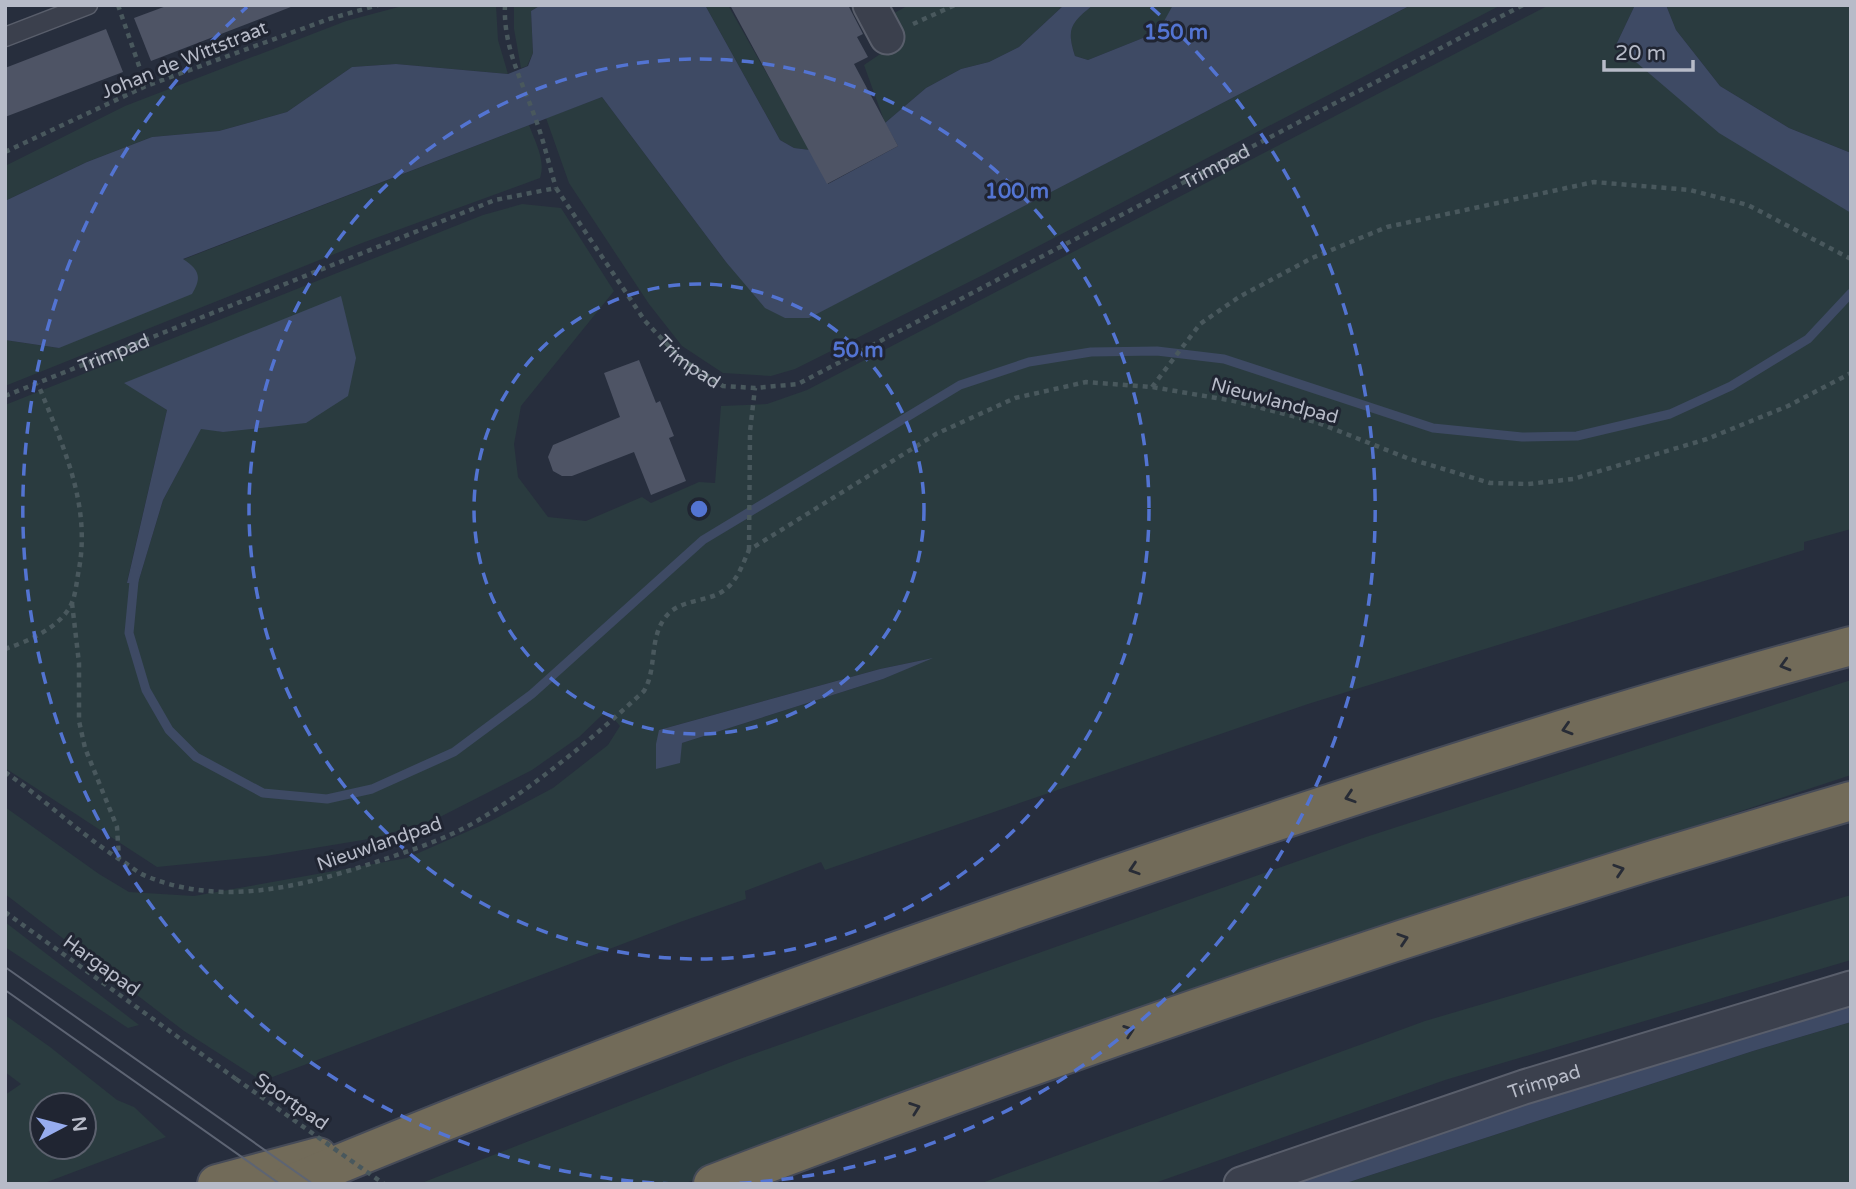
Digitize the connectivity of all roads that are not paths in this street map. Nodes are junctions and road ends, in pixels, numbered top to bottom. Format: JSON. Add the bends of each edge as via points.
{"nodes":[{"id":1,"x":88,"y":5,"type":"edge"},
{"id":2,"x":870,"y":5,"type":"edge"},
{"id":3,"x":5,"y":37,"type":"edge"},
{"id":4,"x":887,"y":37,"type":"road end"},
{"id":5,"x":1851,"y":646,"type":"edge"},
{"id":6,"x":1851,"y":801,"type":"edge"},
{"id":7,"x":1851,"y":988,"type":"edge"},
{"id":8,"x":418,"y":1130,"type":"junction"},
{"id":9,"x":851,"y":1131,"type":"junction"},
{"id":10,"x":217,"y":1184,"type":"edge"},
{"id":11,"x":290,"y":1184,"type":"edge"},
{"id":12,"x":713,"y":1184,"type":"edge"},
{"id":13,"x":747,"y":1184,"type":"edge"},
{"id":14,"x":1241,"y":1184,"type":"edge"}],
"edges":[{"from":1,"to":3,"type":"lane"},
{"from":2,"to":4,"type":"street"},
{"from":5,"to":8,"type":"highway","one_way":true,"via":[[1618,712],[959,927]]},
{"from":9,"to":6,"type":"highway","one_way":true,"via":[[1350,956]]},
{"from":7,"to":14,"type":"street","name":"Trimpad","via":[[1524,1087]]},
{"from":8,"to":10,"type":"highway"},
{"from":8,"to":11,"type":"highway"},
{"from":9,"to":12,"type":"highway"},
{"from":9,"to":13,"type":"highway"}]}
